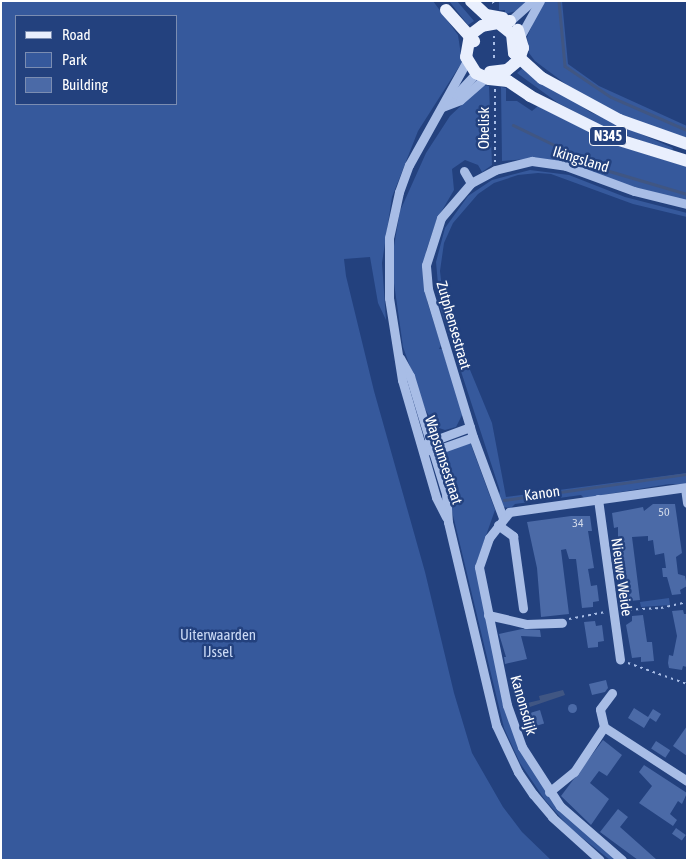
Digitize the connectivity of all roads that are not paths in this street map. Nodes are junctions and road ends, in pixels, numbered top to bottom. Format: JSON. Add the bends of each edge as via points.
{"nodes":[{"id":1,"x":463,"y":1,"type":"edge"},
{"id":2,"x":471,"y":1,"type":"edge"},
{"id":3,"x":532,"y":1,"type":"edge"},
{"id":4,"x":540,"y":1,"type":"edge"},
{"id":5,"x":443,"y":6,"type":"edge"},
{"id":6,"x":489,"y":20,"type":"junction"},
{"id":7,"x":502,"y":27,"type":"junction"},
{"id":8,"x":521,"y":35,"type":"junction"},
{"id":9,"x":468,"y":39,"type":"junction"},
{"id":10,"x":521,"y":56,"type":"junction"},
{"id":11,"x":467,"y":61,"type":"junction"},
{"id":12,"x":491,"y":76,"type":"junction"},
{"id":13,"x":442,"y":107,"type":"junction"},
{"id":14,"x":687,"y":144,"type":"edge"},
{"id":15,"x":687,"y":161,"type":"edge"},
{"id":16,"x":495,"y":170,"type":"joint"},
{"id":17,"x":464,"y":172,"type":"dead end"},
{"id":18,"x":471,"y":183,"type":"junction"},
{"id":19,"x":687,"y":204,"type":"edge"},
{"id":20,"x":400,"y":358,"type":"junction"},
{"id":21,"x":470,"y":427,"type":"junction"},
{"id":22,"x":473,"y":437,"type":"junction"},
{"id":23,"x":430,"y":440,"type":"junction"},
{"id":24,"x":421,"y":448,"type":"junction"},
{"id":25,"x":434,"y":451,"type":"junction"},
{"id":26,"x":686,"y":488,"type":"edge"},
{"id":27,"x":598,"y":499,"type":"junction"},
{"id":28,"x":687,"y":503,"type":"edge"},
{"id":29,"x":448,"y":522,"type":"junction"},
{"id":30,"x":500,"y":522,"type":"junction"},
{"id":31,"x":523,"y":608,"type":"dead end"},
{"id":32,"x":488,"y":616,"type":"junction"},
{"id":33,"x":562,"y":623,"type":"road end"},
{"id":34,"x":620,"y":660,"type":"road end"},
{"id":35,"x":612,"y":693,"type":"dead end"},
{"id":36,"x":604,"y":727,"type":"junction"},
{"id":37,"x":687,"y":781,"type":"edge"},
{"id":38,"x":549,"y":792,"type":"junction"},
{"id":39,"x":600,"y":860,"type":"edge"},
{"id":40,"x":622,"y":860,"type":"edge"}],
"edges":[{"from":1,"to":6,"type":"main road"},
{"from":2,"to":6,"type":"main road"},
{"from":3,"to":7,"type":"street"},
{"from":4,"to":8,"type":"street"},
{"from":5,"to":9,"type":"main road"},
{"from":6,"to":7,"type":"main road"},
{"from":6,"to":9,"type":"main road"},
{"from":7,"to":8,"type":"main road"},
{"from":7,"to":10,"type":"main road","number":"N345","via":[[512,34],[514,53]]},
{"from":8,"to":10,"type":"main road"},
{"from":9,"to":11,"type":"main road"},
{"from":9,"to":12,"type":"main road","via":[[475,42],[474,57]]},
{"from":10,"to":12,"type":"main road"},
{"from":10,"to":14,"type":"main road","number":"N345","via":[[558,86],[619,120]]},
{"from":11,"to":12,"type":"main road","number":"N345"},
{"from":11,"to":13,"type":"street","name":"Wapsumsestraat"},
{"from":12,"to":13,"type":"street","via":[[460,100]]},
{"from":12,"to":15,"type":"main road","number":"N345","via":[[616,140]]},
{"from":13,"to":20,"type":"street","name":"Wapsumsestraat","via":[[409,164],[391,228],[389,298]]},
{"from":16,"to":18,"type":"street","name":"Zutphensestraat"},
{"from":16,"to":19,"type":"street","name":"Ikingsland","via":[[532,161],[557,164],[634,191]]},
{"from":17,"to":18,"type":"street"},
{"from":18,"to":21,"type":"street","name":"Zutphensestraat","via":[[440,218],[426,265],[431,300]]},
{"from":20,"to":23,"type":"street","name":"Wapsumsestraat","via":[[410,376]]},
{"from":20,"to":24,"type":"street","name":"Wapsumsestraat","via":[[402,380]]},
{"from":21,"to":22,"type":"street","name":"Zutphensestraat"},
{"from":21,"to":23,"type":"street"},
{"from":22,"to":25,"type":"street"},
{"from":22,"to":30,"type":"street","name":"Zutphensestraat"},
{"from":23,"to":24,"type":"street"},
{"from":23,"to":25,"type":"street","name":"Wapsumsestraat"},
{"from":24,"to":25,"type":"street"},
{"from":24,"to":29,"type":"street","name":"Wapsumsestraat"},
{"from":25,"to":29,"type":"street","name":"Wapsumsestraat","via":[[446,494]]},
{"from":26,"to":27,"type":"street","name":"Kanon"},
{"from":26,"to":28,"type":"street"},
{"from":27,"to":30,"type":"street","name":"Kanon","via":[[513,510]]},
{"from":27,"to":34,"type":"street","name":"Nieuwe Weide"},
{"from":29,"to":39,"type":"street","name":"Kanonsdijk","via":[[486,693],[506,748],[518,772],[552,817]]},
{"from":30,"to":31,"type":"street","via":[[513,536]]},
{"from":30,"to":32,"type":"street","name":"Kanonsdijk","via":[[479,566]]},
{"from":32,"to":33,"type":"street","via":[[526,624]]},
{"from":32,"to":38,"type":"street","name":"Kanonsdijk","via":[[514,727],[530,763]]},
{"from":35,"to":36,"type":"street","via":[[600,709]]},
{"from":36,"to":37,"type":"street"},
{"from":36,"to":38,"type":"street","via":[[574,772]]},
{"from":38,"to":40,"type":"street","name":"Kanonsdijk","via":[[579,825]]}]}
